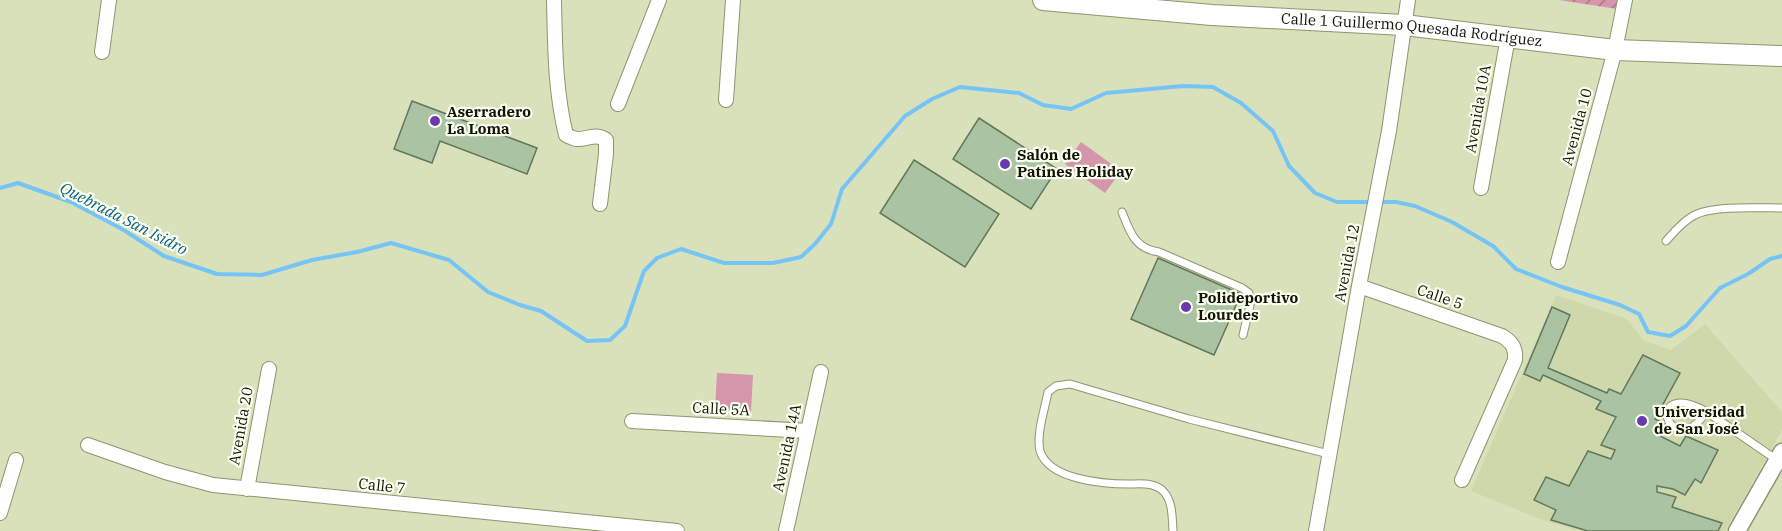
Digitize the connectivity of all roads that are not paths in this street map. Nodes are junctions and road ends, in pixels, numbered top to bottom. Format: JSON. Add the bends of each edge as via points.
{"nodes":[{"id":1,"x":109,"y":0,"type":"edge"},
{"id":2,"x":554,"y":0,"type":"edge"},
{"id":3,"x":660,"y":0,"type":"edge"},
{"id":4,"x":733,"y":0,"type":"edge"},
{"id":5,"x":1042,"y":0,"type":"edge"},
{"id":6,"x":1408,"y":0,"type":"edge"},
{"id":7,"x":1625,"y":0,"type":"edge"},
{"id":8,"x":1213,"y":8,"type":"edge"},
{"id":9,"x":1404,"y":25,"type":"junction"},
{"id":10,"x":1508,"y":37,"type":"junction"},
{"id":11,"x":1615,"y":50,"type":"junction"},
{"id":12,"x":102,"y":52,"type":"dead end"},
{"id":13,"x":1782,"y":56,"type":"edge"},
{"id":14,"x":726,"y":100,"type":"dead end"},
{"id":15,"x":618,"y":104,"type":"dead end"},
{"id":16,"x":1481,"y":188,"type":"dead end"},
{"id":17,"x":600,"y":204,"type":"dead end"},
{"id":18,"x":1782,"y":208,"type":"edge"},
{"id":19,"x":1122,"y":212,"type":"dead end"},
{"id":20,"x":1666,"y":241,"type":"dead end"},
{"id":21,"x":1558,"y":262,"type":"dead end"},
{"id":22,"x":1359,"y":286,"type":"junction"},
{"id":23,"x":1243,"y":334,"type":"dead end"},
{"id":24,"x":269,"y":369,"type":"dead end"},
{"id":25,"x":821,"y":372,"type":"dead end"},
{"id":26,"x":1707,"y":412,"type":"junction"},
{"id":27,"x":632,"y":421,"type":"dead end"},
{"id":28,"x":808,"y":431,"type":"junction"},
{"id":29,"x":88,"y":445,"type":"dead end"},
{"id":30,"x":1329,"y":454,"type":"junction"},
{"id":31,"x":1780,"y":456,"type":"edge"},
{"id":32,"x":16,"y":460,"type":"dead end"},
{"id":33,"x":1462,"y":480,"type":"dead end"},
{"id":34,"x":247,"y":489,"type":"junction"},
{"id":35,"x":0,"y":513,"type":"edge"},
{"id":36,"x":677,"y":531,"type":"edge"},
{"id":37,"x":786,"y":531,"type":"edge"},
{"id":38,"x":1173,"y":531,"type":"edge"},
{"id":39,"x":1316,"y":531,"type":"edge"},
{"id":40,"x":1737,"y":531,"type":"edge"}],
"edges":[{"from":1,"to":12,"type":"street"},
{"from":2,"to":17,"type":"street","via":[[556,65],[566,135],[606,140]]},
{"from":3,"to":15,"type":"street"},
{"from":4,"to":14,"type":"street"},
{"from":5,"to":8,"type":"main road","name":"Calle 1 Guillermo Quesada Rodríguez"},
{"from":6,"to":9,"type":"street","name":"Avenida 12"},
{"from":7,"to":11,"type":"street","name":"Avenida 10"},
{"from":8,"to":9,"type":"main road","name":"Calle 1 Guillermo Quesada Rodríguez"},
{"from":9,"to":10,"type":"main road","name":"Calle 1 Guillermo Quesada Rodríguez"},
{"from":9,"to":22,"type":"street","name":"Avenida 12","via":[[1389,131]]},
{"from":10,"to":11,"type":"main road","name":"Calle 1 Guillermo Quesada Rodríguez"},
{"from":10,"to":16,"type":"street","name":"Avenida 10A"},
{"from":11,"to":13,"type":"main road","name":"Calle 1 Guillermo Quesada Rodríguez"},
{"from":11,"to":21,"type":"street","name":"Avenida 10"},
{"from":18,"to":20,"type":"lane","via":[[1695,214]]},
{"from":19,"to":23,"type":"lane","via":[[1130,233],[1142,247],[1249,293],[1251,301]]},
{"from":22,"to":30,"type":"street","name":"Avenida 12"},
{"from":22,"to":33,"type":"street","name":"Calle 5","via":[[1502,336],[1514,347],[1515,360]]},
{"from":24,"to":34,"type":"street","name":"Avenida 20"},
{"from":25,"to":28,"type":"street","name":"Avenida 14A"},
{"from":26,"to":26,"type":"lane","via":[[1678,402],[1668,409],[1668,422],[1673,427],[1688,429]]},
{"from":26,"to":31,"type":"lane"},
{"from":27,"to":28,"type":"street","name":"Calle 5A"},
{"from":28,"to":37,"type":"street","name":"Avenida 14A"},
{"from":29,"to":34,"type":"street","name":"Calle 7","via":[[192,480]]},
{"from":30,"to":38,"type":"lane","via":[[1070,384],[1048,392],[1039,439],[1047,465],[1058,472],[1108,484],[1155,485],[1171,506]]},
{"from":30,"to":39,"type":"street","name":"Avenida 12"},
{"from":31,"to":40,"type":"street"},
{"from":32,"to":35,"type":"street"},
{"from":34,"to":36,"type":"street","name":"Calle 7"}]}
